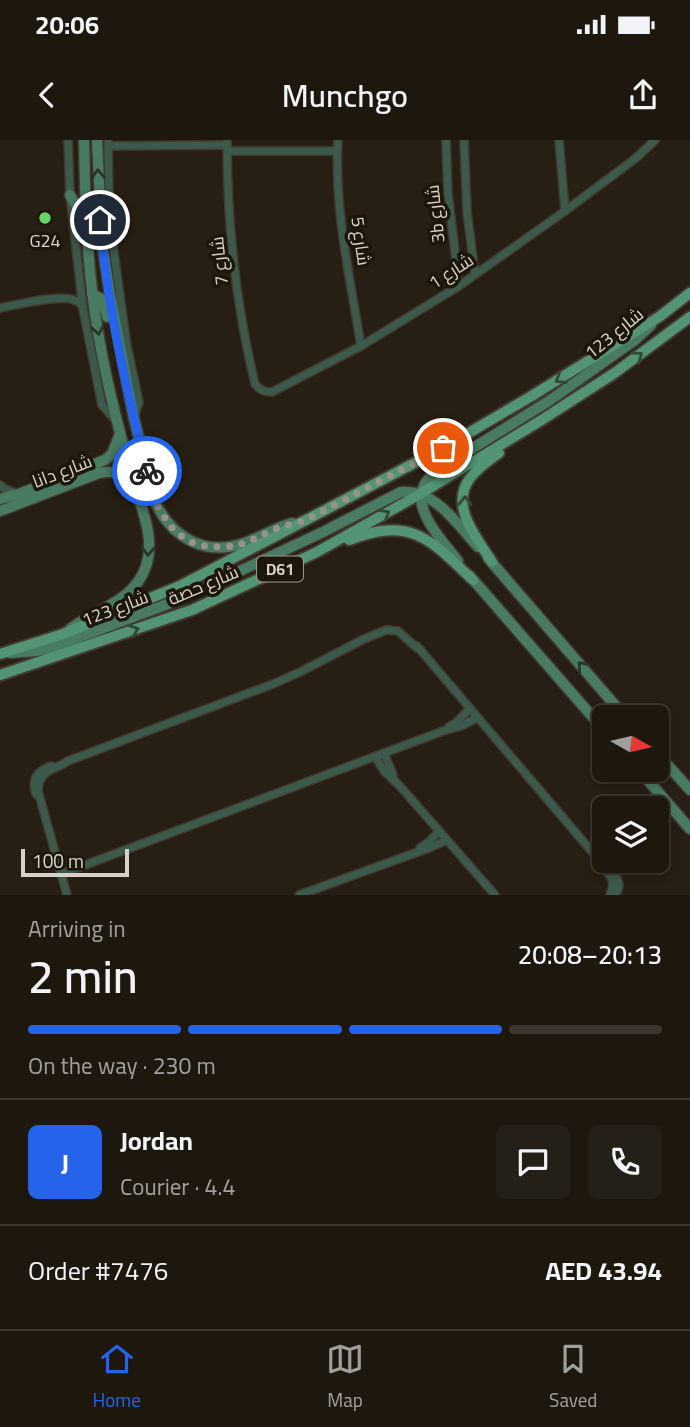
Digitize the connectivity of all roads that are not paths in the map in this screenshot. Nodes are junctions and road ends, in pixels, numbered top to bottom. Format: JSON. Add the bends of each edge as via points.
{"nodes":[{"id":1,"x":68,"y":140,"type":"edge"},
{"id":2,"x":84,"y":140,"type":"edge"},
{"id":3,"x":97,"y":140,"type":"edge"},
{"id":4,"x":338,"y":140,"type":"edge"},
{"id":5,"x":446,"y":140,"type":"edge"},
{"id":6,"x":464,"y":140,"type":"edge"},
{"id":7,"x":559,"y":140,"type":"edge"},
{"id":8,"x":655,"y":140,"type":"edge"},
{"id":9,"x":108,"y":143,"type":"edge"},
{"id":10,"x":227,"y":145,"type":"edge"},
{"id":11,"x":337,"y":150,"type":"junction"},
{"id":12,"x":70,"y":195,"type":"junction"},
{"id":13,"x":565,"y":211,"type":"junction"},
{"id":14,"x":87,"y":225,"type":"junction"},
{"id":15,"x":475,"y":274,"type":"junction"},
{"id":16,"x":459,"y":285,"type":"junction"},
{"id":17,"x":80,"y":293,"type":"junction"},
{"id":18,"x":92,"y":293,"type":"junction"},
{"id":19,"x":690,"y":293,"type":"edge"},
{"id":20,"x":53,"y":299,"type":"junction"},
{"id":21,"x":0,"y":308,"type":"edge"},
{"id":22,"x":83,"y":309,"type":"junction"},
{"id":23,"x":659,"y":317,"type":"junction"},
{"id":24,"x":690,"y":317,"type":"edge"},
{"id":25,"x":361,"y":346,"type":"junction"},
{"id":26,"x":122,"y":360,"type":"junction"},
{"id":27,"x":253,"y":378,"type":"joint"},
{"id":28,"x":134,"y":419,"type":"junction"},
{"id":29,"x":117,"y":421,"type":"junction"},
{"id":30,"x":540,"y":421,"type":"junction"},
{"id":31,"x":120,"y":434,"type":"junction"},
{"id":32,"x":134,"y":484,"type":"junction"},
{"id":33,"x":0,"y":485,"type":"edge"},
{"id":34,"x":51,"y":487,"type":"junction"},
{"id":35,"x":19,"y":494,"type":"junction"},
{"id":36,"x":421,"y":494,"type":"junction"},
{"id":37,"x":0,"y":499,"type":"edge"},
{"id":38,"x":0,"y":511,"type":"edge"},
{"id":39,"x":306,"y":520,"type":"junction"},
{"id":40,"x":317,"y":552,"type":"junction"},
{"id":41,"x":492,"y":562,"type":"junction"},
{"id":42,"x":473,"y":580,"type":"junction"},
{"id":43,"x":63,"y":634,"type":"junction"},
{"id":44,"x":3,"y":654,"type":"edge"},
{"id":45,"x":0,"y":676,"type":"edge"},
{"id":46,"x":615,"y":705,"type":"edge"},
{"id":47,"x":469,"y":709,"type":"junction"},
{"id":48,"x":592,"y":716,"type":"edge"},
{"id":49,"x":477,"y":718,"type":"junction"},
{"id":50,"x":443,"y":731,"type":"junction"},
{"id":51,"x":384,"y":753,"type":"junction"},
{"id":52,"x":375,"y":757,"type":"junction"},
{"id":53,"x":669,"y":766,"type":"edge"},
{"id":54,"x":649,"y":782,"type":"edge"},
{"id":55,"x":399,"y":785,"type":"junction"},
{"id":56,"x":688,"y":787,"type":"edge"},
{"id":57,"x":690,"y":829,"type":"edge"},
{"id":58,"x":439,"y":831,"type":"junction"},
{"id":59,"x":447,"y":840,"type":"junction"},
{"id":60,"x":592,"y":852,"type":"edge"},
{"id":61,"x":410,"y":854,"type":"junction"},
{"id":62,"x":607,"y":873,"type":"edge"},
{"id":63,"x":613,"y":873,"type":"edge"},
{"id":64,"x":61,"y":874,"type":"junction"},
{"id":65,"x":67,"y":895,"type":"edge"},
{"id":66,"x":299,"y":895,"type":"edge"},
{"id":67,"x":495,"y":895,"type":"edge"},
{"id":68,"x":610,"y":895,"type":"edge"},
{"id":69,"x":615,"y":895,"type":"edge"}],
"edges":[{"from":1,"to":12,"type":"street"},
{"from":2,"to":14,"type":"street"},
{"from":26,"to":3,"type":"street","one_way":true,"via":[[102,244]]},
{"from":4,"to":11,"type":"street","name":"شارع 5"},
{"from":5,"to":16,"type":"street","name":"3b شارع"},
{"from":6,"to":15,"type":"street","name":"3b شارع"},
{"from":7,"to":13,"type":"street"},
{"from":8,"to":13,"type":"street","name":"شارع 1"},
{"from":9,"to":10,"type":"street"},
{"from":9,"to":28,"type":"street","via":[[113,246],[139,402]]},
{"from":10,"to":11,"type":"street"},
{"from":10,"to":27,"type":"street","name":"شارع 7","via":[[237,281]]},
{"from":11,"to":25,"type":"street","name":"شارع 5","via":[[341,219]]},
{"from":12,"to":14,"type":"street"},
{"from":12,"to":17,"type":"street"},
{"from":13,"to":15,"type":"street","name":"شارع 1"},
{"from":14,"to":18,"type":"street"},
{"from":15,"to":16,"type":"street","name":"شارع 1"},
{"from":16,"to":25,"type":"street","name":"شارع 1"},
{"from":17,"to":18,"type":"street"},
{"from":17,"to":20,"type":"street"},
{"from":17,"to":22,"type":"street"},
{"from":18,"to":26,"type":"street","via":[[104,301],[114,347]]},
{"from":18,"to":29,"type":"street","one_way":true},
{"from":19,"to":23,"type":"main road","name":"شارع حصة","number":"D61"},
{"from":20,"to":21,"type":"street"},
{"from":20,"to":22,"type":"street","via":[[72,299]]},
{"from":22,"to":29,"type":"street","via":[[102,405]]},
{"from":23,"to":36,"type":"street","name":"شارع 123","via":[[635,340],[550,401],[442,468],[427,480]]},
{"from":23,"to":39,"type":"main road","name":"شارع حصة","number":"D61","one_way":true,"via":[[454,442]]},
{"from":30,"to":24,"type":"main road","name":"شارع حصة","number":"D61","one_way":true},
{"from":25,"to":27,"type":"street","name":"شارع 1","via":[[272,392],[259,389]]},
{"from":26,"to":28,"type":"street"},
{"from":28,"to":39,"type":"street","via":[[156,504],[170,526],[191,542],[234,546]]},
{"from":29,"to":31,"type":"street"},
{"from":30,"to":36,"type":"main road","name":"شارع حصة","number":"D61"},
{"from":41,"to":30,"type":"main road","one_way":true,"via":[[466,521],[466,484]]},
{"from":31,"to":32,"type":"street"},
{"from":31,"to":34,"type":"street","name":"شارع دانا","via":[[105,460]]},
{"from":32,"to":34,"type":"street","name":"شارع دانا","via":[[108,471]]},
{"from":32,"to":43,"type":"street","one_way":true,"via":[[148,536],[142,575],[125,596]]},
{"from":33,"to":35,"type":"street"},
{"from":34,"to":35,"type":"street","name":"شارع دانا"},
{"from":34,"to":38,"type":"street","name":"شارع دانا"},
{"from":35,"to":37,"type":"street","name":"شارع دانا"},
{"from":40,"to":36,"type":"main road","name":"شارع حصة","number":"D61","one_way":true},
{"from":36,"to":41,"type":"street","via":[[439,505]]},
{"from":36,"to":42,"type":"street","via":[[431,526]]},
{"from":36,"to":44,"type":"street","name":"شارع 123","via":[[401,492],[324,533],[101,631],[51,648]]},
{"from":39,"to":43,"type":"main road","name":"شارع حصة","number":"D61","via":[[180,586]]},
{"from":40,"to":42,"type":"main road","via":[[395,529],[430,541]]},
{"from":45,"to":40,"type":"main road","name":"شارع حصة","number":"D61","one_way":true,"via":[[192,610]]},
{"from":46,"to":41,"type":"street","one_way":true},
{"from":42,"to":48,"type":"street"},
{"from":43,"to":44,"type":"main road","name":"شارع حصة","number":"D61"},
{"from":47,"to":49,"type":"street"},
{"from":47,"to":50,"type":"street"},
{"from":47,"to":64,"type":"street","via":[[400,628],[384,626],[273,684],[44,769],[35,776],[34,788]]},
{"from":49,"to":50,"type":"street"},
{"from":49,"to":60,"type":"street"},
{"from":50,"to":51,"type":"street"},
{"from":51,"to":52,"type":"street"},
{"from":51,"to":55,"type":"street"},
{"from":52,"to":55,"type":"street"},
{"from":52,"to":64,"type":"street"},
{"from":53,"to":56,"type":"street"},
{"from":54,"to":57,"type":"street"},
{"from":55,"to":58,"type":"street"},
{"from":58,"to":59,"type":"street"},
{"from":58,"to":61,"type":"street"},
{"from":59,"to":61,"type":"street"},
{"from":59,"to":67,"type":"street"},
{"from":61,"to":66,"type":"street"},
{"from":62,"to":68,"type":"street","via":[[613,887]]},
{"from":63,"to":69,"type":"street","via":[[619,880]]},
{"from":64,"to":65,"type":"street"}]}
